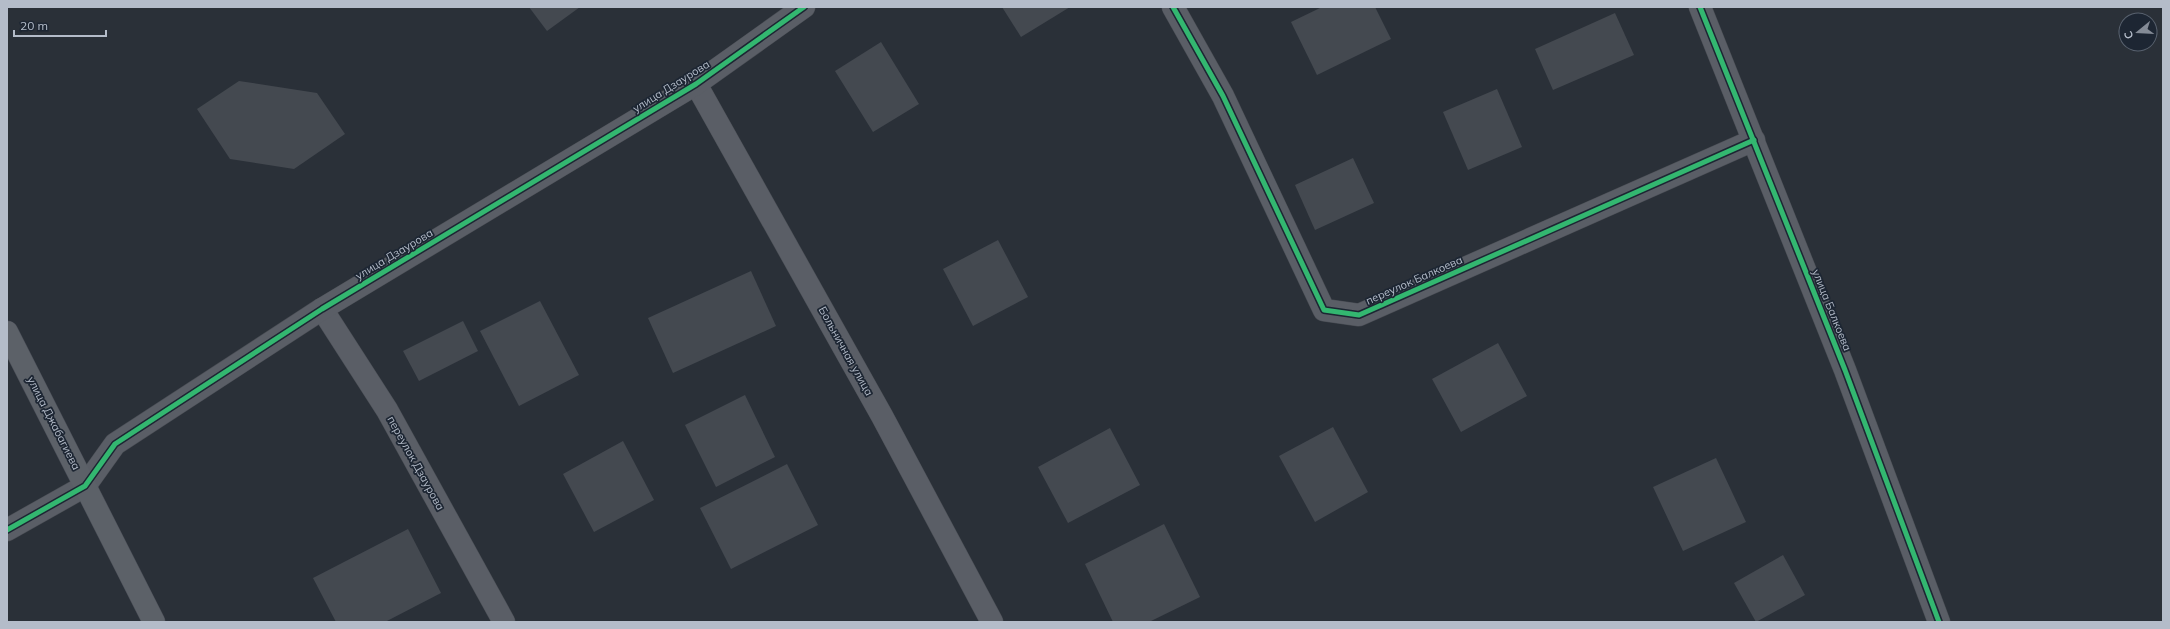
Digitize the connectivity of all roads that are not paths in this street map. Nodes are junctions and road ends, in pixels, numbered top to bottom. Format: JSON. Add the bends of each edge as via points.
{"nodes":[{"id":1,"x":804,"y":7,"type":"edge"},
{"id":2,"x":1173,"y":7,"type":"edge"},
{"id":3,"x":1700,"y":7,"type":"edge"},
{"id":4,"x":696,"y":84,"type":"junction"},
{"id":5,"x":1754,"y":140,"type":"junction"},
{"id":6,"x":322,"y":309,"type":"junction"},
{"id":7,"x":7,"y":332,"type":"edge"},
{"id":8,"x":85,"y":486,"type":"junction"},
{"id":9,"x":7,"y":530,"type":"edge"},
{"id":10,"x":154,"y":622,"type":"edge"},
{"id":11,"x":504,"y":622,"type":"edge"},
{"id":12,"x":992,"y":622,"type":"edge"},
{"id":13,"x":1939,"y":622,"type":"edge"}],
"edges":[{"from":1,"to":4,"type":"street","name":"улица Дзаурова"},
{"from":2,"to":5,"type":"street","name":"переулок Балкоева","via":[[1223,96],[1324,310],[1359,315]]},
{"from":3,"to":5,"type":"street","name":"улица Балкоева"},
{"from":4,"to":6,"type":"street","name":"улица Дзаурова"},
{"from":4,"to":12,"type":"street","name":"Больничная улица","via":[[882,416]]},
{"from":5,"to":13,"type":"street","name":"улица Балкоева","via":[[1846,370]]},
{"from":6,"to":8,"type":"street","name":"улица Дзаурова","via":[[115,444]]},
{"from":6,"to":11,"type":"street","name":"переулок Дзаурова","via":[[387,410]]},
{"from":7,"to":8,"type":"main road","name":"улица Джабагиева"},
{"from":8,"to":9,"type":"street","name":"улица Дзаурова"},
{"from":8,"to":10,"type":"main road","name":"улица Джабагиева"}]}
